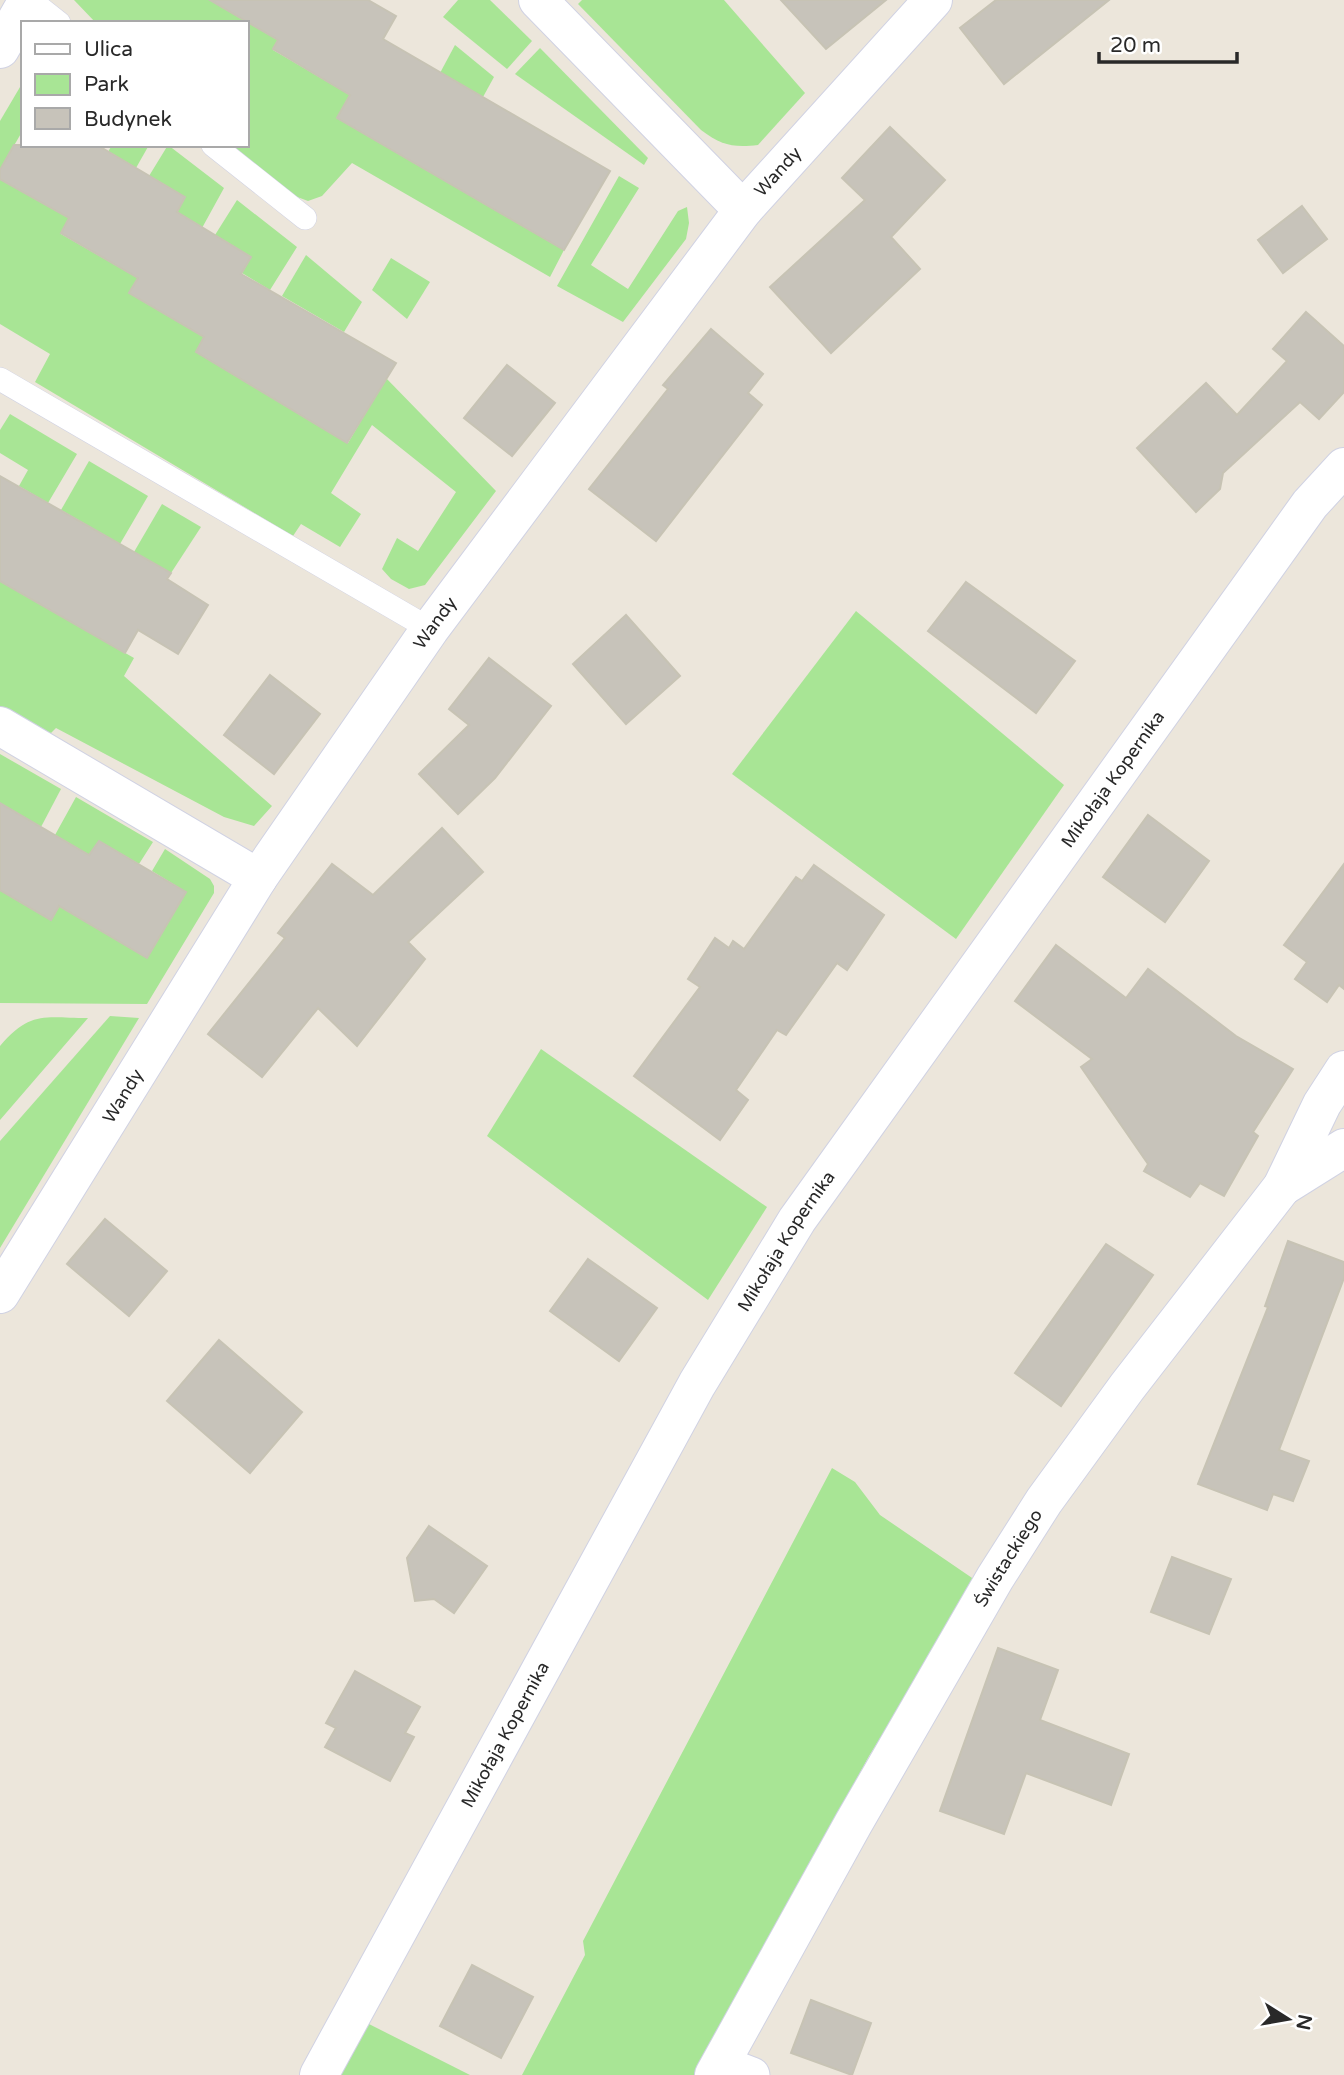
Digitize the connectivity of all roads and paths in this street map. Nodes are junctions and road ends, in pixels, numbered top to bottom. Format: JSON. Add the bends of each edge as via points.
{"nodes":[{"id":1,"x":29,"y":0,"type":"edge"},
{"id":2,"x":538,"y":0,"type":"edge"},
{"id":3,"x":933,"y":0,"type":"edge"},
{"id":4,"x":56,"y":21,"type":"edge"},
{"id":5,"x":0,"y":49,"type":"edge"},
{"id":6,"x":216,"y":147,"type":"edge"},
{"id":7,"x":743,"y":210,"type":"junction"},
{"id":8,"x":305,"y":218,"type":"dead end"},
{"id":9,"x":0,"y":379,"type":"edge"},
{"id":10,"x":1344,"y":467,"type":"edge"},
{"id":11,"x":430,"y":629,"type":"junction"},
{"id":12,"x":0,"y":726,"type":"edge"},
{"id":13,"x":258,"y":878,"type":"junction"},
{"id":14,"x":1344,"y":1070,"type":"edge"},
{"id":15,"x":1344,"y":1148,"type":"edge"},
{"id":16,"x":1282,"y":1187,"type":"junction"},
{"id":17,"x":0,"y":1294,"type":"edge"},
{"id":18,"x":729,"y":2071,"type":"edge"},
{"id":19,"x":319,"y":2075,"type":"edge"}],
"edges":[{"from":1,"to":4,"type":"lane"},
{"from":1,"to":5,"type":"street"},
{"from":2,"to":7,"type":"street"},
{"from":3,"to":7,"type":"street","name":"Wandy"},
{"from":6,"to":8,"type":"lane"},
{"from":7,"to":11,"type":"street","name":"Wandy"},
{"from":9,"to":11,"type":"lane"},
{"from":10,"to":19,"type":"street","name":"Mikołaja Kopernika","via":[[1310,504],[797,1220],[697,1384]]},
{"from":11,"to":13,"type":"street","name":"Wandy"},
{"from":12,"to":13,"type":"street"},
{"from":13,"to":17,"type":"street","name":"Wandy"},
{"from":14,"to":16,"type":"street","name":"Świstackiego","via":[[1322,1104]]},
{"from":15,"to":16,"type":"street"},
{"from":16,"to":18,"type":"street","name":"Świstackiego","via":[[1127,1387],[1037,1512],[988,1590],[853,1824]]}]}
